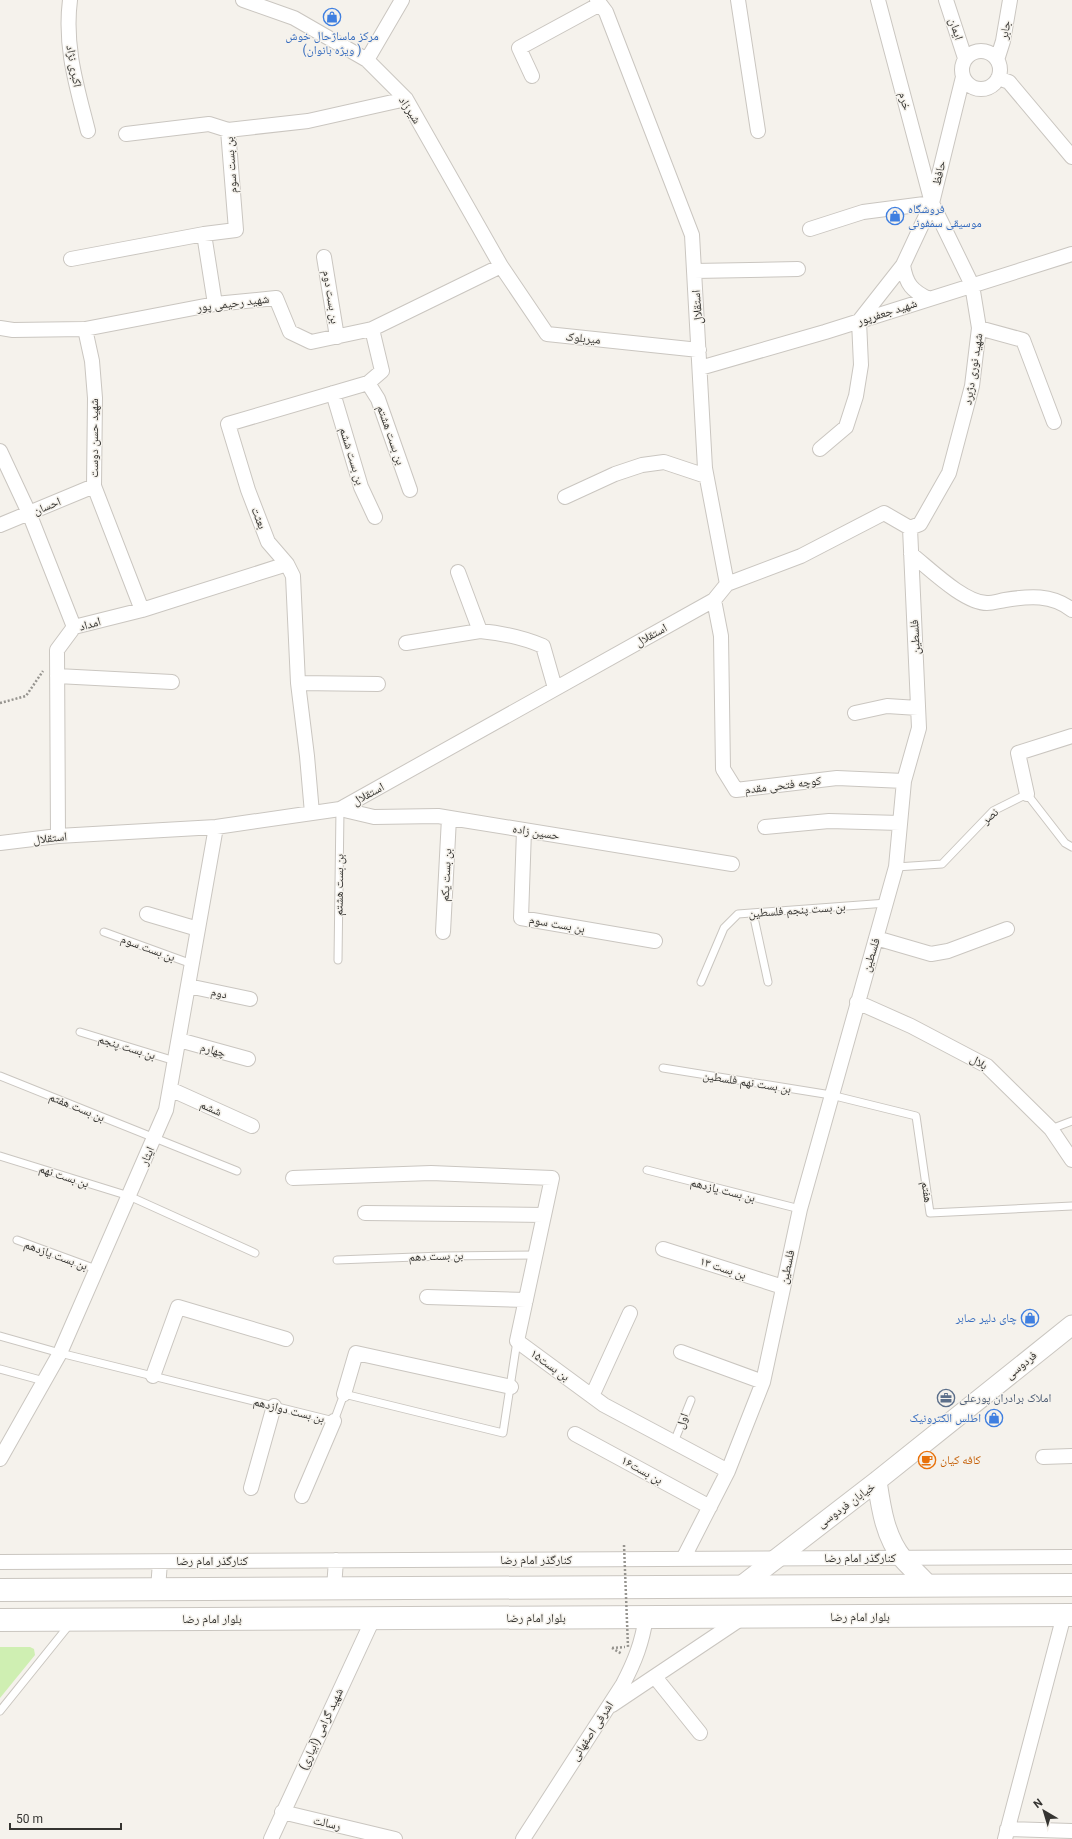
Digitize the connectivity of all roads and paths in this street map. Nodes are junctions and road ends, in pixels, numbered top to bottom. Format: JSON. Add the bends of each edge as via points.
{"nodes":[{"id":1,"x":70,"y":0,"type":"edge"},
{"id":2,"x":243,"y":0,"type":"edge"},
{"id":3,"x":402,"y":0,"type":"edge"},
{"id":4,"x":738,"y":0,"type":"edge"},
{"id":5,"x":878,"y":0,"type":"edge"},
{"id":6,"x":946,"y":0,"type":"edge"},
{"id":7,"x":1010,"y":0,"type":"edge"},
{"id":8,"x":598,"y":2,"type":"edge"},
{"id":9,"x":965,"y":58,"type":"junction"},
{"id":10,"x":367,"y":60,"type":"junction"},
{"id":11,"x":998,"y":60,"type":"junction"},
{"id":12,"x":532,"y":76,"type":"dead end"},
{"id":13,"x":963,"y":77,"type":"junction"},
{"id":14,"x":998,"y":78,"type":"junction"},
{"id":15,"x":406,"y":100,"type":"junction"},
{"id":16,"x":228,"y":130,"type":"junction"},
{"id":17,"x":88,"y":131,"type":"dead end"},
{"id":18,"x":758,"y":131,"type":"dead end"},
{"id":19,"x":126,"y":134,"type":"dead end"},
{"id":20,"x":1072,"y":157,"type":"edge"},
{"id":21,"x":932,"y":203,"type":"junction"},
{"id":22,"x":810,"y":229,"type":"dead end"},
{"id":23,"x":204,"y":234,"type":"junction"},
{"id":24,"x":1072,"y":254,"type":"edge"},
{"id":25,"x":324,"y":257,"type":"dead end"},
{"id":26,"x":71,"y":259,"type":"dead end"},
{"id":27,"x":903,"y":265,"type":"junction"},
{"id":28,"x":501,"y":266,"type":"junction"},
{"id":29,"x":798,"y":269,"type":"dead end"},
{"id":30,"x":694,"y":271,"type":"junction"},
{"id":31,"x":972,"y":285,"type":"junction"},
{"id":32,"x":929,"y":299,"type":"junction"},
{"id":33,"x":215,"y":304,"type":"junction"},
{"id":34,"x":859,"y":321,"type":"junction"},
{"id":35,"x":0,"y":328,"type":"edge"},
{"id":36,"x":980,"y":328,"type":"junction"},
{"id":37,"x":372,"y":329,"type":"junction"},
{"id":38,"x":85,"y":330,"type":"junction"},
{"id":39,"x":337,"y":337,"type":"junction"},
{"id":40,"x":699,"y":350,"type":"junction"},
{"id":41,"x":700,"y":368,"type":"junction"},
{"id":42,"x":368,"y":383,"type":"junction"},
{"id":43,"x":333,"y":393,"type":"junction"},
{"id":44,"x":1054,"y":422,"type":"dead end"},
{"id":45,"x":820,"y":449,"type":"dead end"},
{"id":46,"x":0,"y":451,"type":"edge"},
{"id":47,"x":706,"y":476,"type":"junction"},
{"id":48,"x":94,"y":486,"type":"junction"},
{"id":49,"x":410,"y":490,"type":"dead end"},
{"id":50,"x":565,"y":497,"type":"dead end"},
{"id":51,"x":29,"y":513,"type":"junction"},
{"id":52,"x":375,"y":517,"type":"dead end"},
{"id":53,"x":0,"y":525,"type":"edge"},
{"id":54,"x":910,"y":528,"type":"junction"},
{"id":55,"x":911,"y":554,"type":"junction"},
{"id":56,"x":287,"y":564,"type":"junction"},
{"id":57,"x":458,"y":572,"type":"dead end"},
{"id":58,"x":727,"y":584,"type":"junction"},
{"id":59,"x":714,"y":600,"type":"junction"},
{"id":60,"x":142,"y":610,"type":"junction"},
{"id":61,"x":1072,"y":610,"type":"edge"},
{"id":62,"x":74,"y":627,"type":"junction"},
{"id":63,"x":480,"y":631,"type":"junction"},
{"id":64,"x":406,"y":643,"type":"dead end"},
{"id":65,"x":56,"y":650,"type":"junction"},
{"id":66,"x":57,"y":676,"type":"junction"},
{"id":67,"x":172,"y":682,"type":"dead end"},
{"id":68,"x":298,"y":683,"type":"junction"},
{"id":69,"x":378,"y":684,"type":"dead end"},
{"id":70,"x":555,"y":688,"type":"junction"},
{"id":71,"x":0,"y":703,"type":"edge"},
{"id":72,"x":918,"y":708,"type":"junction"},
{"id":73,"x":855,"y":713,"type":"dead end"},
{"id":74,"x":1072,"y":736,"type":"edge"},
{"id":75,"x":904,"y":781,"type":"junction"},
{"id":76,"x":1027,"y":794,"type":"junction"},
{"id":77,"x":340,"y":810,"type":"junction"},
{"id":78,"x":312,"y":813,"type":"junction"},
{"id":79,"x":449,"y":818,"type":"junction"},
{"id":80,"x":900,"y":824,"type":"junction"},
{"id":81,"x":216,"y":827,"type":"junction"},
{"id":82,"x":765,"y":827,"type":"dead end"},
{"id":83,"x":524,"y":830,"type":"junction"},
{"id":84,"x":58,"y":836,"type":"junction"},
{"id":85,"x":0,"y":843,"type":"edge"},
{"id":86,"x":1072,"y":847,"type":"edge"},
{"id":87,"x":732,"y":864,"type":"dead end"},
{"id":88,"x":896,"y":867,"type":"junction"},
{"id":89,"x":887,"y":904,"type":"junction"},
{"id":90,"x":753,"y":913,"type":"junction"},
{"id":91,"x":147,"y":914,"type":"dead end"},
{"id":92,"x":198,"y":929,"type":"junction"},
{"id":93,"x":1007,"y":930,"type":"dead end"},
{"id":94,"x":104,"y":932,"type":"dead end"},
{"id":95,"x":443,"y":932,"type":"dead end"},
{"id":96,"x":876,"y":938,"type":"junction"},
{"id":97,"x":655,"y":941,"type":"dead end"},
{"id":98,"x":338,"y":960,"type":"dead end"},
{"id":99,"x":192,"y":964,"type":"junction"},
{"id":100,"x":700,"y":982,"type":"dead end"},
{"id":101,"x":768,"y":982,"type":"dead end"},
{"id":102,"x":188,"y":986,"type":"junction"},
{"id":103,"x":250,"y":999,"type":"dead end"},
{"id":104,"x":857,"y":1002,"type":"junction"},
{"id":105,"x":80,"y":1032,"type":"dead end"},
{"id":106,"x":179,"y":1040,"type":"junction"},
{"id":107,"x":248,"y":1059,"type":"dead end"},
{"id":108,"x":175,"y":1061,"type":"junction"},
{"id":109,"x":663,"y":1068,"type":"dead end"},
{"id":110,"x":0,"y":1076,"type":"edge"},
{"id":111,"x":170,"y":1090,"type":"junction"},
{"id":112,"x":831,"y":1095,"type":"junction"},
{"id":113,"x":1072,"y":1121,"type":"edge"},
{"id":114,"x":252,"y":1126,"type":"dead end"},
{"id":115,"x":1051,"y":1129,"type":"junction"},
{"id":116,"x":154,"y":1138,"type":"junction"},
{"id":117,"x":0,"y":1156,"type":"edge"},
{"id":118,"x":1072,"y":1160,"type":"edge"},
{"id":119,"x":647,"y":1170,"type":"dead end"},
{"id":120,"x":237,"y":1171,"type":"dead end"},
{"id":121,"x":293,"y":1178,"type":"dead end"},
{"id":122,"x":129,"y":1196,"type":"junction"},
{"id":123,"x":1072,"y":1206,"type":"edge"},
{"id":124,"x":800,"y":1209,"type":"junction"},
{"id":125,"x":365,"y":1213,"type":"dead end"},
{"id":126,"x":544,"y":1215,"type":"junction"},
{"id":127,"x":17,"y":1240,"type":"dead end"},
{"id":128,"x":663,"y":1249,"type":"dead end"},
{"id":129,"x":255,"y":1253,"type":"dead end"},
{"id":130,"x":536,"y":1255,"type":"junction"},
{"id":131,"x":337,"y":1260,"type":"dead end"},
{"id":132,"x":96,"y":1269,"type":"junction"},
{"id":133,"x":783,"y":1287,"type":"junction"},
{"id":134,"x":427,"y":1297,"type":"dead end"},
{"id":135,"x":526,"y":1300,"type":"junction"},
{"id":136,"x":630,"y":1313,"type":"dead end"},
{"id":137,"x":1072,"y":1325,"type":"edge"},
{"id":138,"x":0,"y":1336,"type":"edge"},
{"id":139,"x":286,"y":1339,"type":"dead end"},
{"id":140,"x":517,"y":1341,"type":"junction"},
{"id":141,"x":681,"y":1352,"type":"dead end"},
{"id":142,"x":60,"y":1353,"type":"junction"},
{"id":143,"x":0,"y":1369,"type":"edge"},
{"id":144,"x":153,"y":1376,"type":"junction"},
{"id":145,"x":44,"y":1381,"type":"junction"},
{"id":146,"x":763,"y":1382,"type":"junction"},
{"id":147,"x":511,"y":1387,"type":"junction"},
{"id":148,"x":344,"y":1394,"type":"junction"},
{"id":149,"x":592,"y":1396,"type":"junction"},
{"id":150,"x":690,"y":1400,"type":"dead end"},
{"id":151,"x":274,"y":1406,"type":"junction"},
{"id":152,"x":334,"y":1421,"type":"junction"},
{"id":153,"x":575,"y":1434,"type":"dead end"},
{"id":154,"x":674,"y":1442,"type":"junction"},
{"id":155,"x":1072,"y":1456,"type":"edge"},
{"id":156,"x":1042,"y":1457,"type":"dead end"},
{"id":157,"x":0,"y":1459,"type":"edge"},
{"id":158,"x":728,"y":1471,"type":"junction"},
{"id":159,"x":877,"y":1481,"type":"junction"},
{"id":160,"x":251,"y":1488,"type":"dead end"},
{"id":161,"x":302,"y":1496,"type":"dead end"},
{"id":162,"x":710,"y":1507,"type":"junction"},
{"id":163,"x":624,"y":1545,"type":"dead end"},
{"id":164,"x":1072,"y":1557,"type":"edge"},
{"id":165,"x":776,"y":1558,"type":"junction"},
{"id":166,"x":902,"y":1558,"type":"junction"},
{"id":167,"x":683,"y":1559,"type":"junction"},
{"id":168,"x":336,"y":1560,"type":"junction"},
{"id":169,"x":0,"y":1562,"type":"edge"},
{"id":170,"x":160,"y":1562,"type":"junction"},
{"id":171,"x":1072,"y":1585,"type":"edge"},
{"id":172,"x":741,"y":1586,"type":"junction"},
{"id":173,"x":929,"y":1586,"type":"junction"},
{"id":174,"x":334,"y":1588,"type":"junction"},
{"id":175,"x":0,"y":1590,"type":"edge"},
{"id":176,"x":158,"y":1590,"type":"junction"},
{"id":177,"x":1068,"y":1615,"type":"edge"},
{"id":178,"x":646,"y":1617,"type":"junction"},
{"id":179,"x":742,"y":1618,"type":"junction"},
{"id":180,"x":373,"y":1619,"type":"junction"},
{"id":181,"x":0,"y":1620,"type":"edge"},
{"id":182,"x":73,"y":1620,"type":"junction"},
{"id":183,"x":612,"y":1648,"type":"dead end"},
{"id":184,"x":655,"y":1677,"type":"junction"},
{"id":185,"x":607,"y":1709,"type":"junction"},
{"id":186,"x":0,"y":1711,"type":"edge"},
{"id":187,"x":700,"y":1732,"type":"dead end"},
{"id":188,"x":282,"y":1812,"type":"junction"},
{"id":189,"x":1072,"y":1831,"type":"edge"},
{"id":190,"x":1006,"y":1834,"type":"edge"},
{"id":191,"x":271,"y":1839,"type":"edge"},
{"id":192,"x":395,"y":1839,"type":"edge"},
{"id":193,"x":523,"y":1839,"type":"edge"}],
"edges":[{"from":1,"to":17,"type":"street","name":"اکبری نژاد","via":[[70,62]]},
{"from":2,"to":10,"type":"street","name":"شیرزاد","via":[[294,18]]},
{"from":3,"to":10,"type":"street"},
{"from":4,"to":18,"type":"street"},
{"from":5,"to":21,"type":"street","name":"خرم"},
{"from":6,"to":9,"type":"street","name":"ایمان"},
{"from":7,"to":11,"type":"street","name":"جابر"},
{"from":8,"to":12,"type":"street","via":[[519,48]]},
{"from":8,"to":30,"type":"street","name":"استقلال","via":[[606,12],[692,235]]},
{"from":9,"to":11,"type":"street","via":[[982,51],[988,52]]},
{"from":9,"to":13,"type":"street","via":[[962,64]]},
{"from":10,"to":15,"type":"street","name":"شیرزاد"},
{"from":11,"to":14,"type":"street"},
{"from":13,"to":14,"type":"street","via":[[971,87],[977,89],[989,87]]},
{"from":13,"to":21,"type":"street","name":"حافظ"},
{"from":14,"to":20,"type":"street","via":[[1009,82]]},
{"from":15,"to":16,"type":"street","name":"بن بست سوم","via":[[308,121]]},
{"from":15,"to":28,"type":"street","name":"شیرزاد"},
{"from":16,"to":19,"type":"street","via":[[209,124]]},
{"from":16,"to":23,"type":"street","name":"بن بست سوم","via":[[236,230]]},
{"from":21,"to":22,"type":"street","via":[[863,212]]},
{"from":21,"to":27,"type":"street","name":"حافظ"},
{"from":21,"to":31,"type":"street","name":"شهید نوری دژبرد"},
{"from":23,"to":26,"type":"street"},
{"from":23,"to":33,"type":"street"},
{"from":24,"to":31,"type":"street","name":"شهید جعفرپور"},
{"from":25,"to":39,"type":"street","name":"بن بست دوم"},
{"from":27,"to":32,"type":"street","via":[[904,275],[910,287]]},
{"from":27,"to":34,"type":"street","name":"حافظ"},
{"from":28,"to":37,"type":"street","name":"شهید رحیمی پور"},
{"from":28,"to":40,"type":"street","name":"میربلوک","via":[[547,334]]},
{"from":29,"to":30,"type":"street"},
{"from":30,"to":40,"type":"street","name":"استقلال"},
{"from":31,"to":32,"type":"street","name":"شهید جعفرپور"},
{"from":31,"to":36,"type":"street","name":"شهید نوری دژبرد"},
{"from":32,"to":34,"type":"street","name":"شهید جعفرپور"},
{"from":33,"to":38,"type":"street","name":"شهید رحیمی پور"},
{"from":33,"to":39,"type":"street","name":"شهید رحیمی پور","via":[[276,298],[290,332],[311,342]]},
{"from":34,"to":41,"type":"street","name":"شهید جعفرپور"},
{"from":34,"to":45,"type":"street","via":[[861,365],[856,396],[846,427]]},
{"from":35,"to":38,"type":"street","name":"شهید رحیمی پور"},
{"from":36,"to":44,"type":"street","via":[[1023,340]]},
{"from":36,"to":54,"type":"street","name":"شهید نوری دژبرد","via":[[972,386],[949,473],[920,524]]},
{"from":37,"to":39,"type":"street","name":"شهید رحیمی پور"},
{"from":37,"to":42,"type":"street","name":"بعثت","via":[[382,371]]},
{"from":38,"to":48,"type":"street","name":"شهید حسن دوست","via":[[92,361],[95,398]]},
{"from":40,"to":41,"type":"street","name":"استقلال"},
{"from":41,"to":47,"type":"street","name":"استقلال"},
{"from":42,"to":43,"type":"street","name":"بعثت"},
{"from":42,"to":49,"type":"street","name":"بن بست هشتم","via":[[378,399]]},
{"from":43,"to":52,"type":"street","name":"بن بست ششم","via":[[361,487]]},
{"from":43,"to":56,"type":"street","name":"بعثت","via":[[228,424],[248,490],[268,542]]},
{"from":46,"to":51,"type":"street"},
{"from":47,"to":50,"type":"street","via":[[664,462],[615,474]]},
{"from":47,"to":58,"type":"street","name":"استقلال"},
{"from":48,"to":51,"type":"street","name":"احسان"},
{"from":48,"to":60,"type":"street","name":"شهید حسن دوست"},
{"from":51,"to":53,"type":"street","name":"احسان"},
{"from":51,"to":62,"type":"street"},
{"from":54,"to":55,"type":"street","name":"فلسطین"},
{"from":54,"to":58,"type":"street","via":[[884,513],[801,556]]},
{"from":55,"to":61,"type":"street","via":[[966,598],[986,603],[1043,596],[1063,603]]},
{"from":55,"to":72,"type":"street","name":"فلسطین"},
{"from":56,"to":60,"type":"street","name":"امداد"},
{"from":56,"to":68,"type":"street","name":"بعثت","via":[[293,576]]},
{"from":57,"to":63,"type":"street"},
{"from":58,"to":59,"type":"street","name":"استقلال"},
{"from":59,"to":70,"type":"street","name":"استقلال"},
{"from":59,"to":75,"type":"street","name":"کوچه فتحی مقدم","via":[[721,636],[723,769],[736,790],[837,778]]},
{"from":60,"to":62,"type":"street","name":"امداد"},
{"from":62,"to":65,"type":"street","name":"امداد"},
{"from":63,"to":64,"type":"street"},
{"from":63,"to":70,"type":"street","via":[[502,633],[543,646]]},
{"from":65,"to":66,"type":"street"},
{"from":65,"to":71,"type":"path","via":[[26,696]]},
{"from":66,"to":67,"type":"street"},
{"from":66,"to":84,"type":"street"},
{"from":68,"to":69,"type":"street"},
{"from":68,"to":78,"type":"street","name":"بعثت"},
{"from":70,"to":77,"type":"street","name":"استقلال"},
{"from":72,"to":73,"type":"street","via":[[887,706]]},
{"from":72,"to":75,"type":"street","name":"فلسطین","via":[[919,728]]},
{"from":74,"to":76,"type":"street","via":[[1018,753]]},
{"from":75,"to":80,"type":"street","name":"فلسطین"},
{"from":76,"to":86,"type":"lane","via":[[1065,843]]},
{"from":76,"to":88,"type":"lane","name":"نصر","via":[[994,811],[942,864]]},
{"from":77,"to":78,"type":"street","name":"استقلال"},
{"from":77,"to":79,"type":"street","name":"حسین زاده","via":[[374,817]]},
{"from":77,"to":98,"type":"lane","name":"بن بست هشتم"},
{"from":78,"to":81,"type":"street","name":"استقلال"},
{"from":79,"to":83,"type":"street","name":"حسین زاده"},
{"from":79,"to":95,"type":"street","name":"بن بست یکم"},
{"from":80,"to":82,"type":"street","via":[[829,821]]},
{"from":80,"to":88,"type":"street","name":"فلسطین"},
{"from":81,"to":84,"type":"street","name":"استقلال"},
{"from":81,"to":92,"type":"street","name":"ایثار"},
{"from":83,"to":87,"type":"street","name":"حسین زاده"},
{"from":83,"to":97,"type":"street","name":"بن بست سوم","via":[[521,918]]},
{"from":84,"to":85,"type":"street","name":"استقلال"},
{"from":88,"to":89,"type":"street","name":"فلسطین"},
{"from":89,"to":90,"type":"lane","name":"بن بست پنجم فلسطین"},
{"from":89,"to":96,"type":"street","name":"فلسطین"},
{"from":90,"to":100,"type":"lane","name":"بن بست پنجم فلسطین","via":[[738,914],[724,928]]},
{"from":90,"to":101,"type":"lane"},
{"from":91,"to":92,"type":"street"},
{"from":92,"to":99,"type":"street","name":"ایثار"},
{"from":93,"to":96,"type":"street","via":[[948,951],[931,954]]},
{"from":94,"to":99,"type":"lane","name":"بن بست سوم"},
{"from":96,"to":104,"type":"street","name":"فلسطین"},
{"from":99,"to":102,"type":"street","name":"ایثار"},
{"from":102,"to":103,"type":"street","name":"دوم"},
{"from":102,"to":106,"type":"street","name":"ایثار"},
{"from":104,"to":112,"type":"street","name":"فلسطین"},
{"from":104,"to":115,"type":"street","name":"بلال","via":[[911,1026],[987,1066]]},
{"from":105,"to":108,"type":"lane","name":"بن بست پنجم"},
{"from":106,"to":107,"type":"street","name":"چهارم"},
{"from":106,"to":108,"type":"street","name":"ایثار"},
{"from":108,"to":111,"type":"street","name":"ایثار"},
{"from":109,"to":112,"type":"lane","name":"بن بست نهم فلسطین"},
{"from":110,"to":116,"type":"lane","name":"بن بست هفتم"},
{"from":111,"to":114,"type":"street","name":"ششم"},
{"from":111,"to":116,"type":"street","name":"ایثار","via":[[166,1110]]},
{"from":112,"to":123,"type":"lane","name":"هفتم","via":[[916,1116],[930,1213]]},
{"from":112,"to":124,"type":"street","name":"فلسطین"},
{"from":113,"to":115,"type":"lane"},
{"from":115,"to":118,"type":"street","name":"بلال"},
{"from":116,"to":120,"type":"lane"},
{"from":116,"to":122,"type":"street","name":"ایثار"},
{"from":117,"to":122,"type":"lane","name":"بن بست نهم"},
{"from":119,"to":124,"type":"lane","name":"بن بست یازدهم"},
{"from":121,"to":126,"type":"street","name":"بن بست۱۵","via":[[431,1173],[552,1178]]},
{"from":122,"to":129,"type":"lane"},
{"from":122,"to":132,"type":"street","name":"ایثار"},
{"from":124,"to":133,"type":"street","name":"فلسطین"},
{"from":125,"to":126,"type":"street"},
{"from":126,"to":130,"type":"street","name":"بن بست۱۵"},
{"from":127,"to":132,"type":"lane","name":"بن بست یازدهم"},
{"from":128,"to":133,"type":"street","name":"بن بست ۱۳"},
{"from":130,"to":131,"type":"lane","name":"بن بست دهم"},
{"from":130,"to":135,"type":"street","name":"بن بست۱۵"},
{"from":132,"to":142,"type":"street","name":"ایثار"},
{"from":133,"to":146,"type":"street","name":"فلسطین"},
{"from":134,"to":135,"type":"street"},
{"from":135,"to":140,"type":"street","name":"بن بست۱۵"},
{"from":136,"to":149,"type":"street"},
{"from":137,"to":159,"type":"main road","name":"فردوسی"},
{"from":138,"to":142,"type":"lane","name":"بن بست دوازدهم"},
{"from":139,"to":144,"type":"street","via":[[178,1307]]},
{"from":140,"to":147,"type":"lane"},
{"from":140,"to":149,"type":"street","name":"بن بست۱۵"},
{"from":141,"to":146,"type":"street"},
{"from":142,"to":144,"type":"lane","name":"بن بست دوازدهم"},
{"from":142,"to":145,"type":"street","name":"ایثار"},
{"from":143,"to":145,"type":"lane"},
{"from":144,"to":151,"type":"lane","name":"بن بست دوازدهم"},
{"from":145,"to":157,"type":"street","name":"ایثار"},
{"from":146,"to":158,"type":"street","name":"فلسطین"},
{"from":147,"to":148,"type":"street","via":[[356,1353]]},
{"from":147,"to":148,"type":"lane","via":[[504,1433]]},
{"from":148,"to":152,"type":"lane","name":"بن بست دوازدهم"},
{"from":149,"to":154,"type":"street","name":"بن بست۱۵"},
{"from":150,"to":154,"type":"lane","name":"اول"},
{"from":151,"to":152,"type":"lane","name":"بن بست دوازدهم"},
{"from":151,"to":160,"type":"street"},
{"from":152,"to":161,"type":"street"},
{"from":153,"to":162,"type":"street","name":"بن بست۱۶"},
{"from":154,"to":158,"type":"street","name":"بن بست۱۵"},
{"from":155,"to":156,"type":"street"},
{"from":158,"to":162,"type":"street","name":"فلسطین"},
{"from":159,"to":165,"type":"main road","name":"خیابان فردوسی"},
{"from":159,"to":166,"type":"main road","name":"خیابان فردوسی","via":[[882,1515]]},
{"from":162,"to":167,"type":"street","name":"فلسطین"},
{"from":163,"to":183,"type":"path","bridge":true,"via":[[628,1647]]},
{"from":164,"to":166,"type":"street","name":"کنارگذر امام رضا"},
{"from":165,"to":166,"type":"street","name":"کنارگذر امام رضا"},
{"from":165,"to":167,"type":"street","name":"کنارگذر امام رضا"},
{"from":165,"to":172,"type":"main road","name":"خیابان فردوسی"},
{"from":166,"to":173,"type":"main road","name":"خیابان فردوسی"},
{"from":167,"to":168,"type":"street","name":"کنارگذر امام رضا"},
{"from":168,"to":170,"type":"street","name":"کنارگذر امام رضا"},
{"from":168,"to":174,"type":"street"},
{"from":169,"to":170,"type":"street","name":"کنارگذر امام رضا"},
{"from":170,"to":176,"type":"street"},
{"from":171,"to":173,"type":"highway"},
{"from":172,"to":173,"type":"highway"},
{"from":172,"to":174,"type":"highway"},
{"from":174,"to":176,"type":"highway"},
{"from":175,"to":176,"type":"highway"},
{"from":177,"to":179,"type":"highway","name":"بلوار امام رضا"},
{"from":177,"to":190,"type":"street"},
{"from":178,"to":179,"type":"highway","name":"بلوار امام رضا"},
{"from":178,"to":180,"type":"highway","name":"بلوار امام رضا"},
{"from":178,"to":185,"type":"street","name":"اشرفی اصفهانی","via":[[642,1641],[634,1661]]},
{"from":179,"to":184,"type":"street"},
{"from":180,"to":182,"type":"highway","name":"بلوار امام رضا"},
{"from":180,"to":188,"type":"street","name":"شهید گرامی (آبیاری)"},
{"from":181,"to":182,"type":"highway","name":"بلوار امام رضا"},
{"from":182,"to":186,"type":"lane"},
{"from":184,"to":185,"type":"street"},
{"from":184,"to":187,"type":"street"},
{"from":185,"to":193,"type":"street","name":"اشرفی اصفهانی"},
{"from":188,"to":191,"type":"street","name":"شهید گرامی (آبیاری)"},
{"from":188,"to":192,"type":"street","name":"رسالت"},
{"from":189,"to":190,"type":"street"}]}
